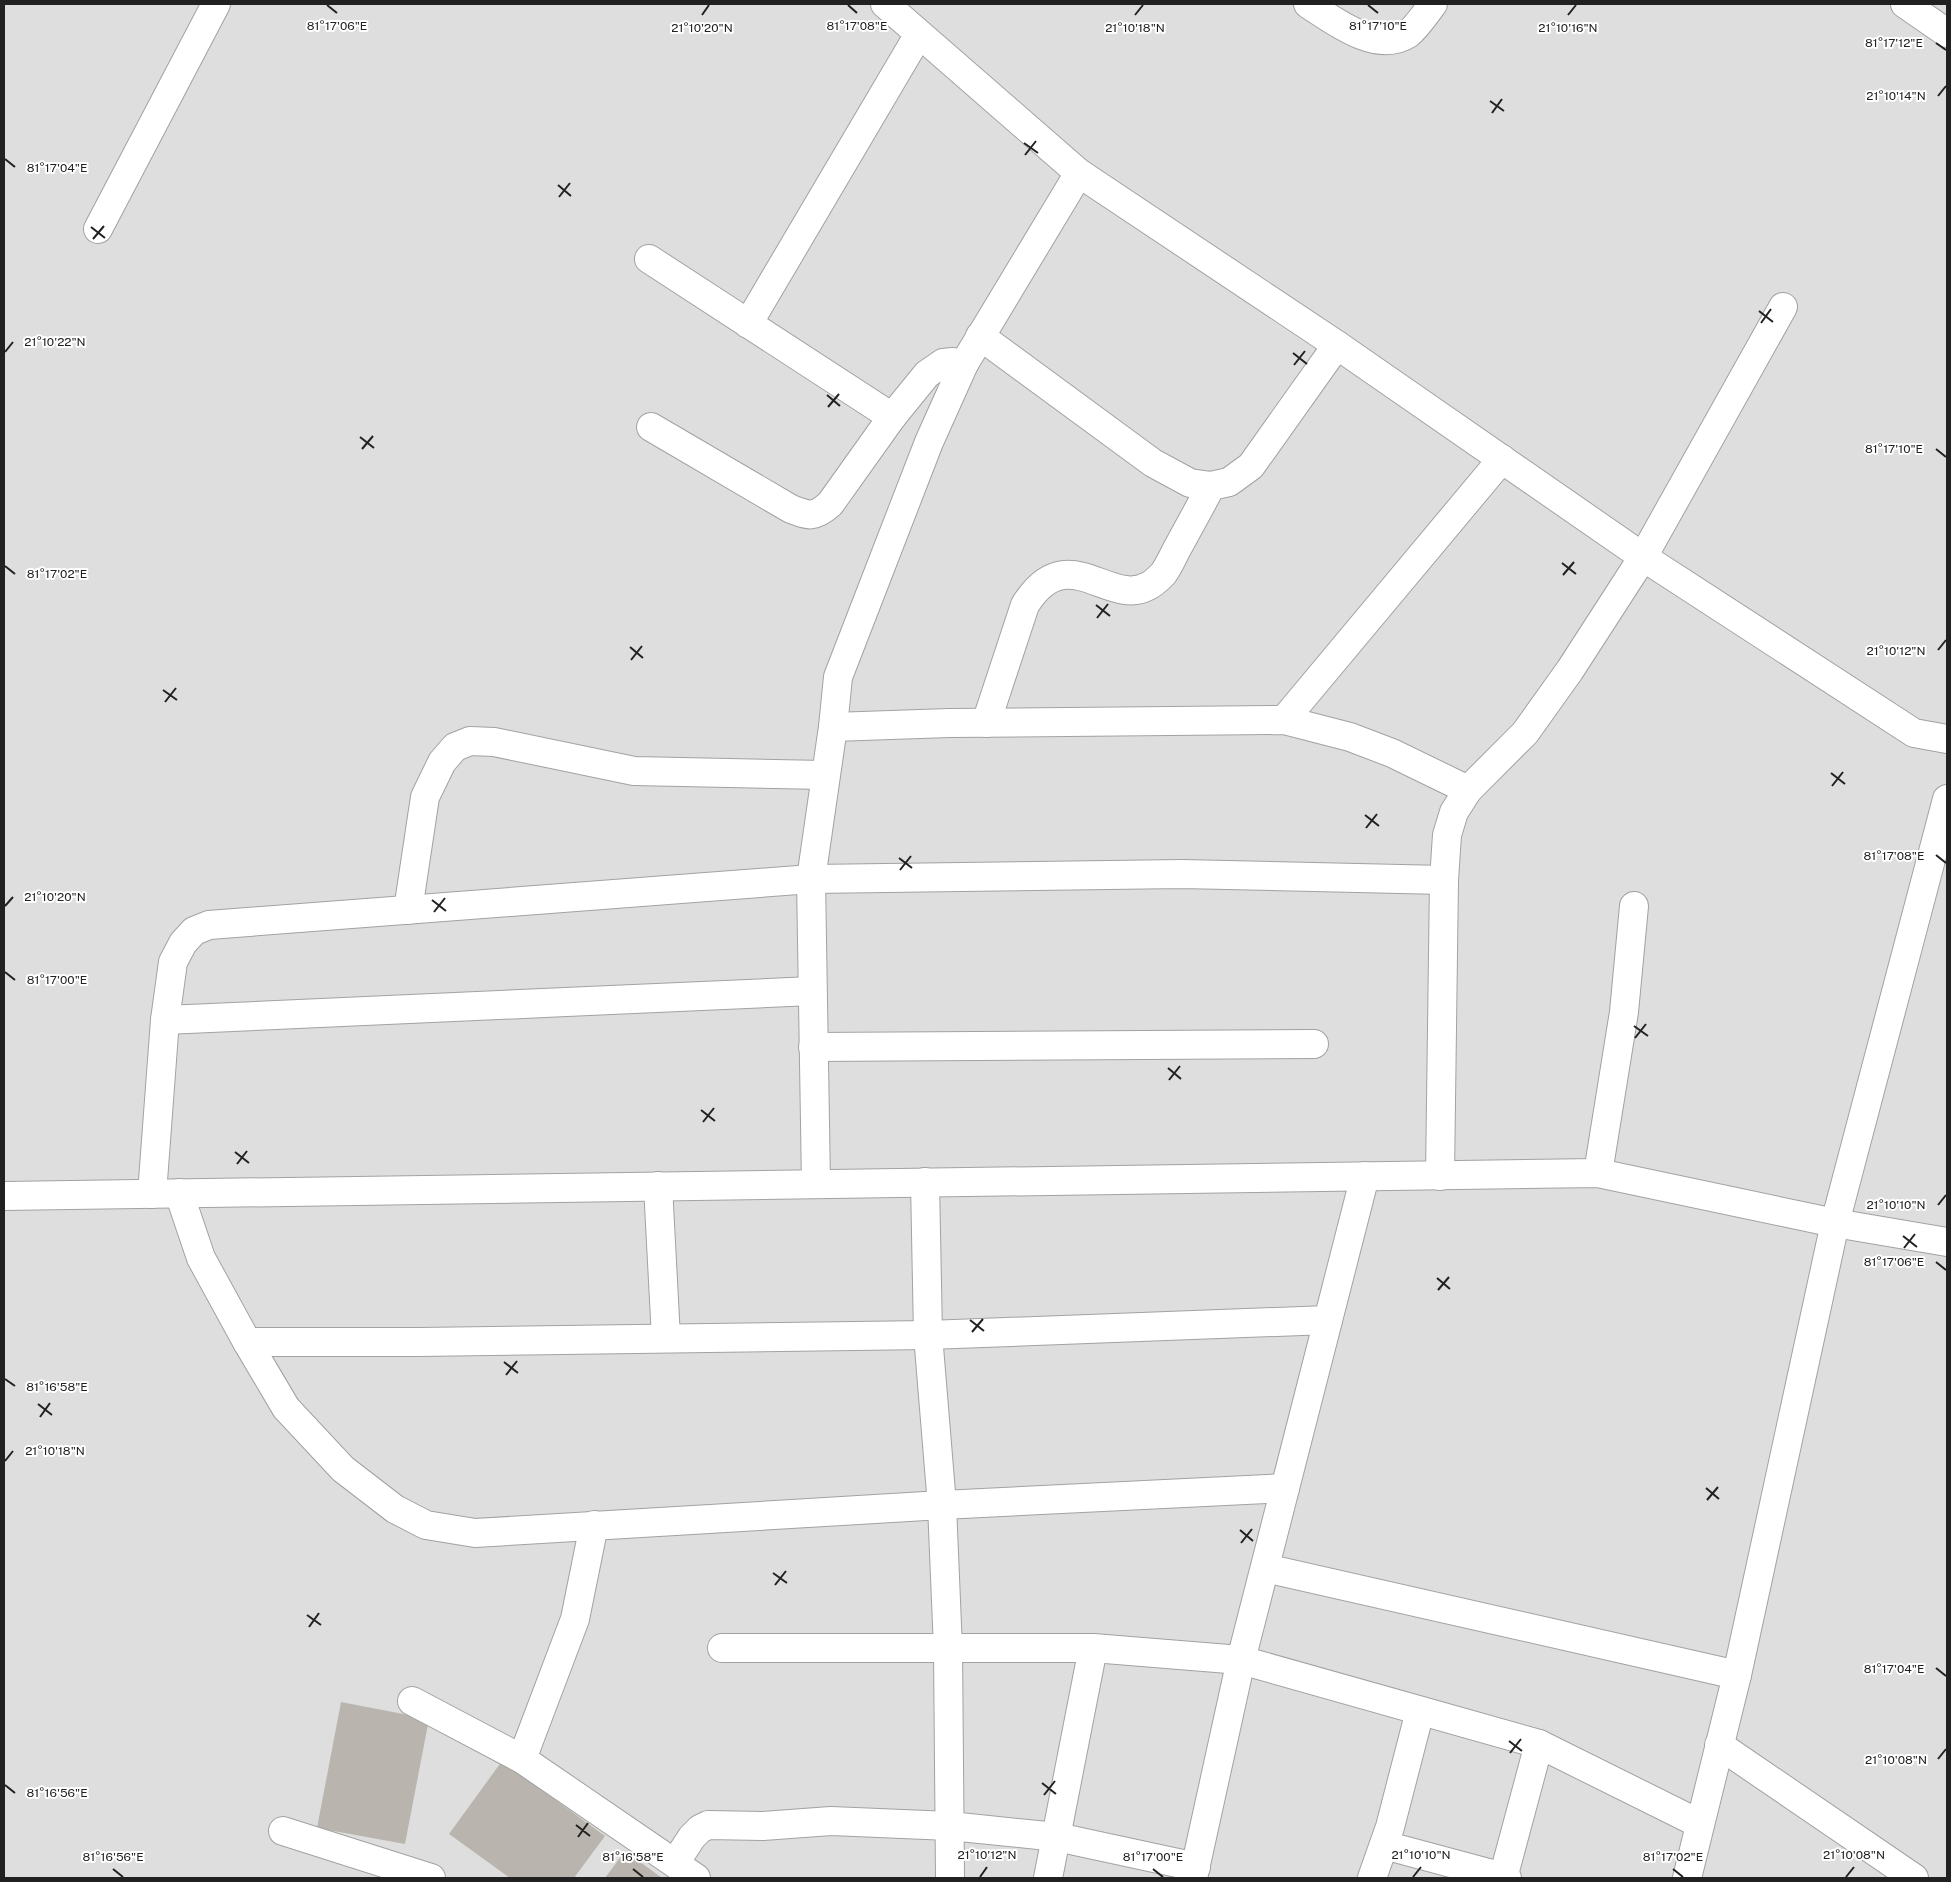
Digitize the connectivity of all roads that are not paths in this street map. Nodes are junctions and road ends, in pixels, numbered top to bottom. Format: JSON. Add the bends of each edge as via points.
{"nodes":[{"id":1,"x":216,"y":4,"type":"edge"},
{"id":2,"x":885,"y":4,"type":"edge"},
{"id":3,"x":1308,"y":4,"type":"edge"},
{"id":4,"x":1433,"y":4,"type":"edge"},
{"id":5,"x":1905,"y":4,"type":"edge"},
{"id":6,"x":1947,"y":33,"type":"edge"},
{"id":7,"x":919,"y":34,"type":"junction"},
{"id":8,"x":1079,"y":173,"type":"junction"},
{"id":9,"x":98,"y":229,"type":"dead end"},
{"id":10,"x":649,"y":260,"type":"dead end"},
{"id":11,"x":1783,"y":307,"type":"dead end"},
{"id":12,"x":748,"y":324,"type":"junction"},
{"id":13,"x":980,"y":336,"type":"junction"},
{"id":14,"x":1337,"y":345,"type":"junction"},
{"id":15,"x":964,"y":364,"type":"junction"},
{"id":16,"x":892,"y":417,"type":"junction"},
{"id":17,"x":651,"y":427,"type":"dead end"},
{"id":18,"x":1502,"y":458,"type":"junction"},
{"id":19,"x":1212,"y":486,"type":"junction"},
{"id":20,"x":1643,"y":557,"type":"junction"},
{"id":21,"x":1284,"y":720,"type":"junction"},
{"id":22,"x":986,"y":722,"type":"junction"},
{"id":23,"x":833,"y":727,"type":"junction"},
{"id":24,"x":1947,"y":739,"type":"edge"},
{"id":25,"x":824,"y":775,"type":"junction"},
{"id":26,"x":1468,"y":790,"type":"junction"},
{"id":27,"x":1947,"y":800,"type":"edge"},
{"id":28,"x":811,"y":879,"type":"junction"},
{"id":29,"x":1444,"y":880,"type":"junction"},
{"id":30,"x":1634,"y":906,"type":"dead end"},
{"id":31,"x":408,"y":910,"type":"junction"},
{"id":32,"x":812,"y":991,"type":"junction"},
{"id":33,"x":166,"y":1020,"type":"junction"},
{"id":34,"x":1314,"y":1044,"type":"dead end"},
{"id":35,"x":814,"y":1047,"type":"junction"},
{"id":36,"x":1598,"y":1173,"type":"junction"},
{"id":37,"x":1365,"y":1176,"type":"junction"},
{"id":38,"x":1440,"y":1176,"type":"junction"},
{"id":39,"x":925,"y":1182,"type":"junction"},
{"id":40,"x":816,"y":1184,"type":"junction"},
{"id":41,"x":658,"y":1186,"type":"junction"},
{"id":42,"x":179,"y":1193,"type":"junction"},
{"id":43,"x":152,"y":1194,"type":"junction"},
{"id":44,"x":4,"y":1196,"type":"edge"},
{"id":45,"x":1835,"y":1223,"type":"junction"},
{"id":46,"x":1947,"y":1242,"type":"edge"},
{"id":47,"x":1328,"y":1320,"type":"junction"},
{"id":48,"x":928,"y":1335,"type":"junction"},
{"id":49,"x":666,"y":1338,"type":"junction"},
{"id":50,"x":247,"y":1342,"type":"junction"},
{"id":51,"x":1285,"y":1488,"type":"junction"},
{"id":52,"x":942,"y":1505,"type":"junction"},
{"id":53,"x":594,"y":1526,"type":"junction"},
{"id":54,"x":1265,"y":1568,"type":"junction"},
{"id":55,"x":722,"y":1648,"type":"dead end"},
{"id":56,"x":1093,"y":1648,"type":"junction"},
{"id":57,"x":948,"y":1649,"type":"junction"},
{"id":58,"x":1241,"y":1660,"type":"junction"},
{"id":59,"x":1736,"y":1675,"type":"junction"},
{"id":60,"x":412,"y":1701,"type":"dead end"},
{"id":61,"x":1420,"y":1711,"type":"junction"},
{"id":62,"x":1539,"y":1744,"type":"junction"},
{"id":63,"x":1719,"y":1745,"type":"junction"},
{"id":64,"x":522,"y":1759,"type":"junction"},
{"id":65,"x":1700,"y":1824,"type":"junction"},
{"id":66,"x":950,"y":1826,"type":"junction"},
{"id":67,"x":283,"y":1831,"type":"dead end"},
{"id":68,"x":1057,"y":1837,"type":"junction"},
{"id":69,"x":1384,"y":1845,"type":"junction"},
{"id":70,"x":686,"y":1870,"type":"edge"},
{"id":71,"x":1195,"y":1873,"type":"edge"},
{"id":72,"x":431,"y":1878,"type":"edge"},
{"id":73,"x":950,"y":1878,"type":"edge"},
{"id":74,"x":1048,"y":1878,"type":"edge"},
{"id":75,"x":1372,"y":1878,"type":"edge"},
{"id":76,"x":1505,"y":1878,"type":"edge"},
{"id":77,"x":1687,"y":1878,"type":"edge"},
{"id":78,"x":1914,"y":1878,"type":"edge"}],
"edges":[{"from":1,"to":9,"type":"street"},
{"from":2,"to":7,"type":"street"},
{"from":3,"to":4,"type":"street","via":[[1367,38],[1383,41],[1396,40],[1409,33]]},
{"from":5,"to":6,"type":"street"},
{"from":7,"to":8,"type":"street"},
{"from":7,"to":12,"type":"street"},
{"from":8,"to":13,"type":"street"},
{"from":8,"to":14,"type":"street"},
{"from":10,"to":12,"type":"street"},
{"from":11,"to":20,"type":"street"},
{"from":12,"to":16,"type":"street"},
{"from":13,"to":15,"type":"street"},
{"from":13,"to":19,"type":"street","via":[[1153,463],[1190,483]]},
{"from":14,"to":18,"type":"street"},
{"from":14,"to":19,"type":"street","via":[[1251,466],[1229,482]]},
{"from":15,"to":16,"type":"street","via":[[943,363],[932,371]]},
{"from":15,"to":23,"type":"street","via":[[929,442],[838,677]]},
{"from":16,"to":17,"type":"street","via":[[830,504],[820,513],[810,516],[791,509]]},
{"from":18,"to":20,"type":"street"},
{"from":18,"to":21,"type":"street"},
{"from":19,"to":22,"type":"street","via":[[1162,574],[1150,586],[1123,590],[1081,576],[1061,575],[1046,581],[1033,592],[1025,606]]},
{"from":20,"to":24,"type":"street","via":[[1914,733]]},
{"from":20,"to":26,"type":"street","via":[[1525,733]]},
{"from":21,"to":22,"type":"street"},
{"from":21,"to":26,"type":"street","via":[[1350,737]]},
{"from":22,"to":23,"type":"street"},
{"from":23,"to":25,"type":"street"},
{"from":25,"to":28,"type":"street"},
{"from":25,"to":31,"type":"street","via":[[634,771],[494,742],[470,741],[456,747],[442,762],[425,797]]},
{"from":26,"to":29,"type":"street","via":[[1454,812],[1447,834]]},
{"from":27,"to":45,"type":"street"},
{"from":28,"to":29,"type":"street","via":[[1182,874]]},
{"from":28,"to":31,"type":"street"},
{"from":28,"to":32,"type":"street"},
{"from":29,"to":38,"type":"street"},
{"from":30,"to":36,"type":"street","via":[[1624,1012]]},
{"from":31,"to":33,"type":"street","via":[[209,925],[194,931],[182,943],[174,962]]},
{"from":32,"to":33,"type":"street"},
{"from":32,"to":35,"type":"street"},
{"from":33,"to":43,"type":"street"},
{"from":34,"to":35,"type":"street"},
{"from":35,"to":40,"type":"street"},
{"from":36,"to":38,"type":"street"},
{"from":36,"to":45,"type":"street"},
{"from":37,"to":38,"type":"street"},
{"from":37,"to":39,"type":"street"},
{"from":37,"to":47,"type":"street"},
{"from":39,"to":40,"type":"street"},
{"from":39,"to":48,"type":"street"},
{"from":40,"to":41,"type":"street"},
{"from":41,"to":42,"type":"street"},
{"from":41,"to":49,"type":"street"},
{"from":42,"to":43,"type":"street"},
{"from":42,"to":50,"type":"street","via":[[201,1258]]},
{"from":43,"to":44,"type":"street"},
{"from":45,"to":46,"type":"street"},
{"from":45,"to":59,"type":"street"},
{"from":47,"to":48,"type":"street"},
{"from":47,"to":51,"type":"street"},
{"from":48,"to":49,"type":"street"},
{"from":48,"to":52,"type":"street"},
{"from":49,"to":50,"type":"street"},
{"from":50,"to":53,"type":"street","via":[[286,1408],[343,1469],[395,1509],[426,1526],[475,1533]]},
{"from":51,"to":52,"type":"street"},
{"from":51,"to":54,"type":"street"},
{"from":52,"to":53,"type":"street"},
{"from":52,"to":57,"type":"street"},
{"from":53,"to":64,"type":"street","via":[[575,1619]]},
{"from":54,"to":58,"type":"street"},
{"from":54,"to":59,"type":"street"},
{"from":55,"to":57,"type":"street"},
{"from":56,"to":57,"type":"street"},
{"from":56,"to":58,"type":"street"},
{"from":56,"to":68,"type":"street"},
{"from":57,"to":66,"type":"street"},
{"from":58,"to":61,"type":"street"},
{"from":58,"to":71,"type":"street"},
{"from":59,"to":63,"type":"street"},
{"from":60,"to":64,"type":"street"},
{"from":61,"to":62,"type":"street"},
{"from":61,"to":69,"type":"street"},
{"from":62,"to":65,"type":"street"},
{"from":62,"to":76,"type":"street"},
{"from":63,"to":65,"type":"street"},
{"from":63,"to":78,"type":"street"},
{"from":64,"to":70,"type":"street"},
{"from":65,"to":77,"type":"street"},
{"from":66,"to":68,"type":"street"},
{"from":66,"to":70,"type":"street","via":[[831,1821],[708,1826],[692,1837]]},
{"from":66,"to":73,"type":"street"},
{"from":67,"to":72,"type":"street"},
{"from":68,"to":71,"type":"street"},
{"from":68,"to":74,"type":"street"},
{"from":69,"to":75,"type":"street"},
{"from":69,"to":76,"type":"street"}]}
